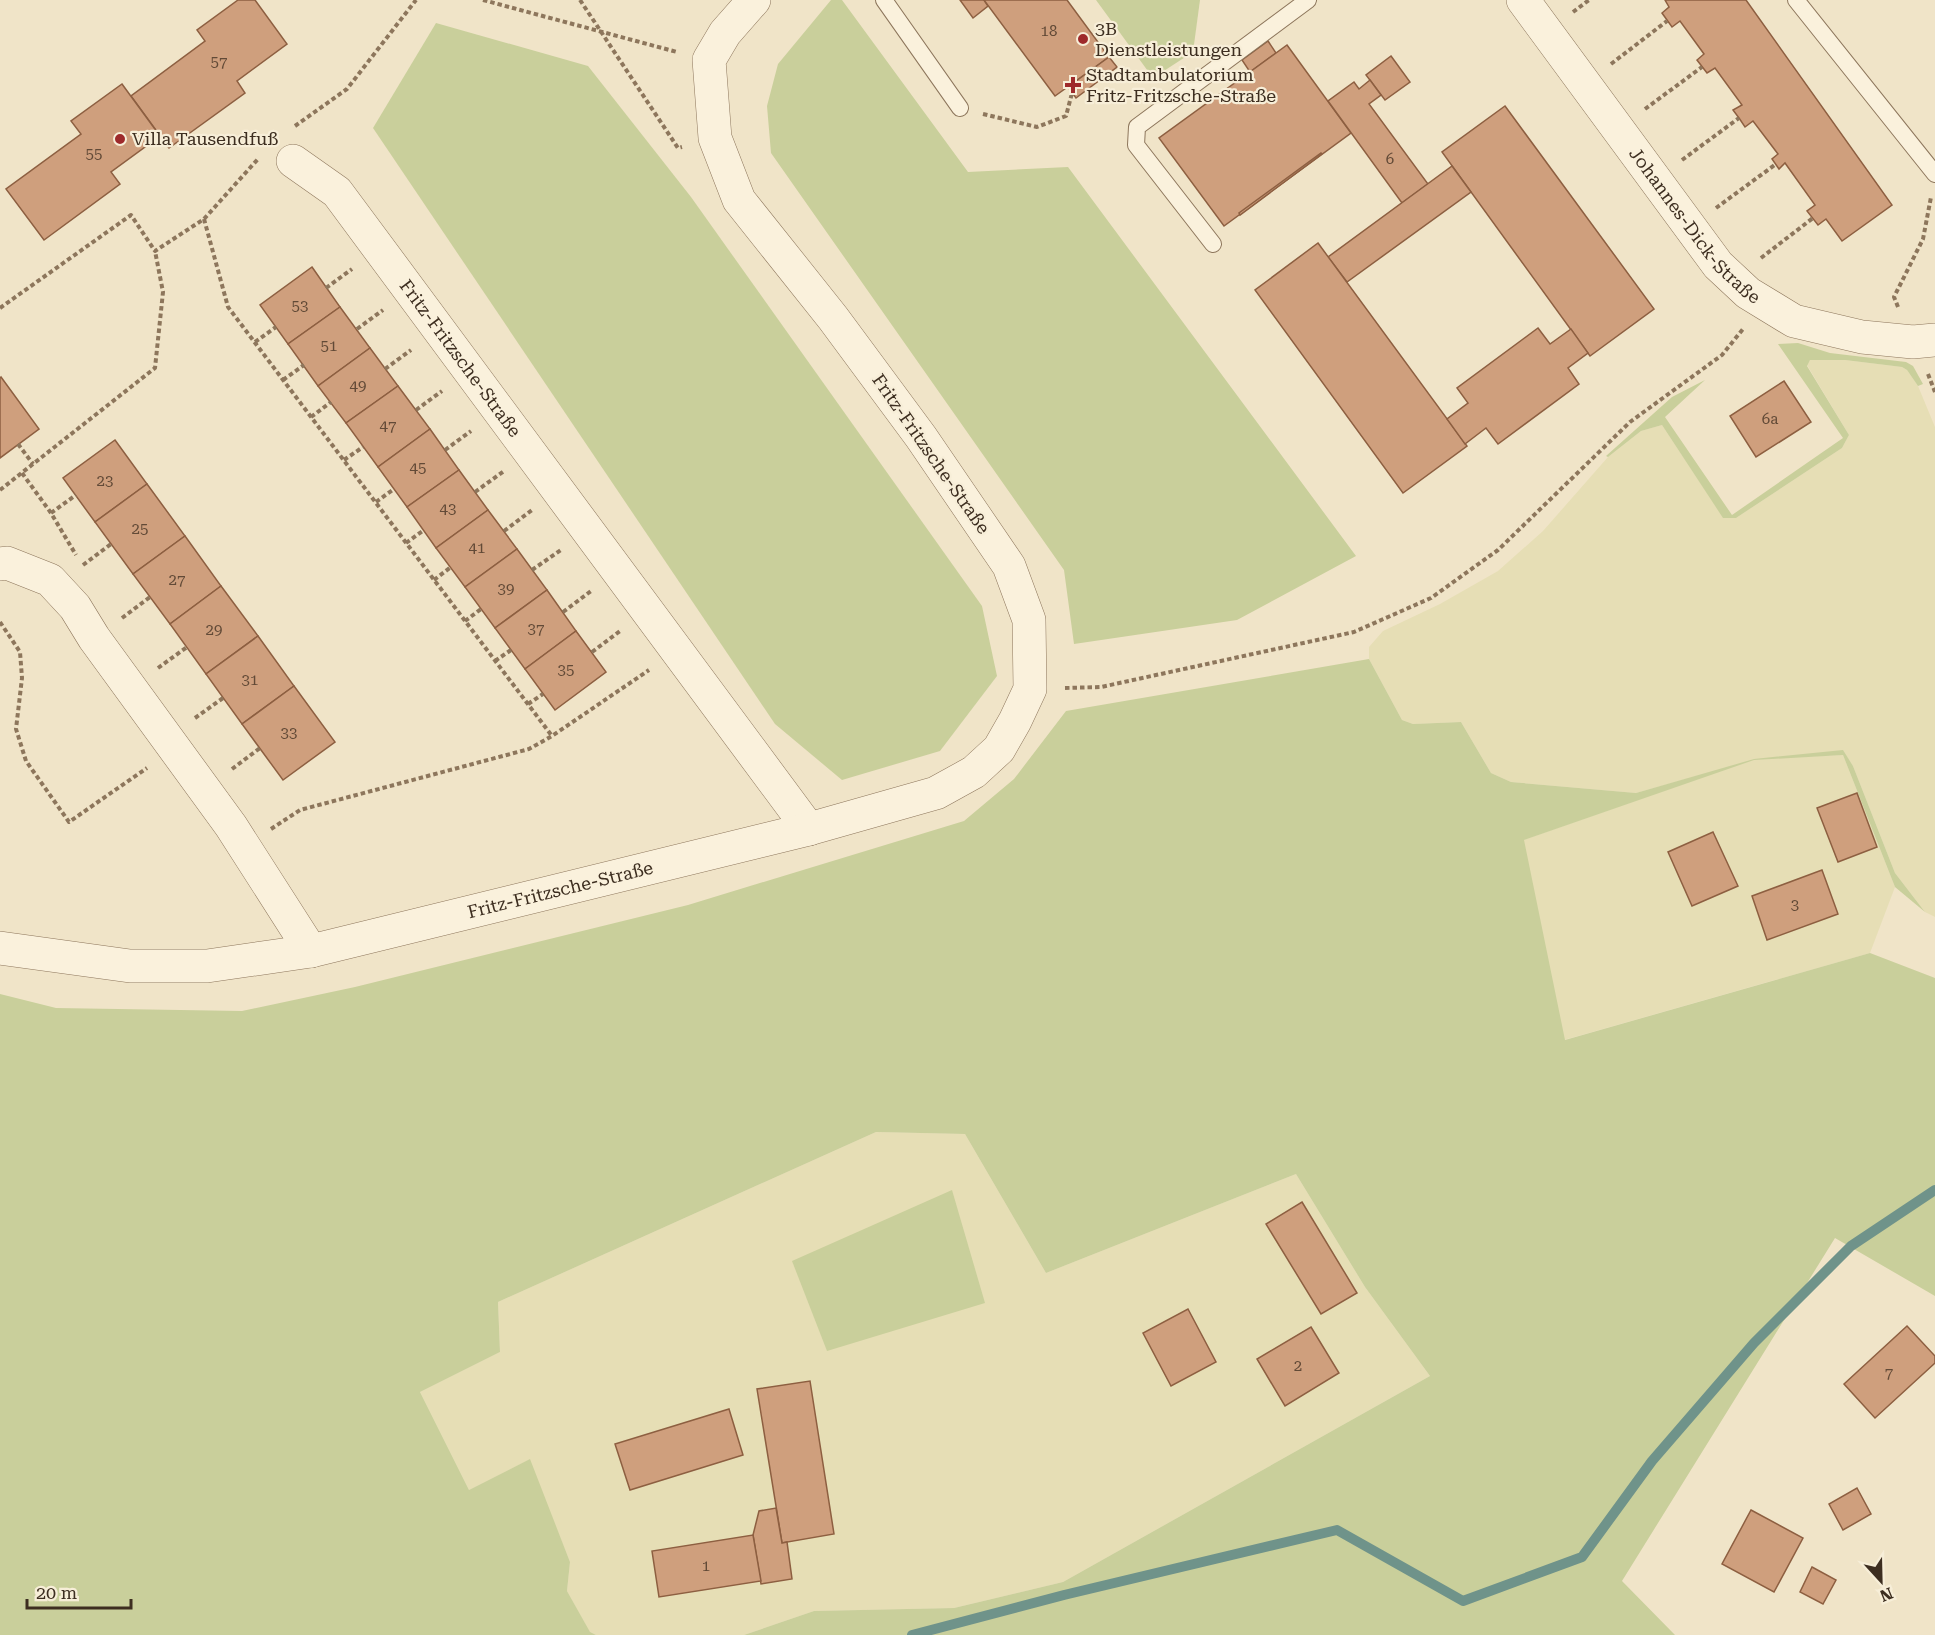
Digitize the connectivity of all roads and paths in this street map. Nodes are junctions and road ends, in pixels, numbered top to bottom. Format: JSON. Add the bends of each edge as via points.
{"nodes":[{"id":1,"x":416,"y":0,"type":"edge"},
{"id":2,"x":483,"y":0,"type":"edge"},
{"id":3,"x":580,"y":0,"type":"edge"},
{"id":4,"x":754,"y":0,"type":"edge"},
{"id":5,"x":884,"y":0,"type":"edge"},
{"id":6,"x":1308,"y":0,"type":"edge"},
{"id":7,"x":1523,"y":0,"type":"edge"},
{"id":8,"x":1796,"y":0,"type":"edge"},
{"id":9,"x":1667,"y":21,"type":"dead end"},
{"id":10,"x":602,"y":32,"type":"junction"},
{"id":11,"x":709,"y":60,"type":"junction"},
{"id":12,"x":1702,"y":67,"type":"dead end"},
{"id":13,"x":1585,"y":84,"type":"junction"},
{"id":14,"x":1072,"y":93,"type":"dead end"},
{"id":15,"x":960,"y":108,"type":"joint"},
{"id":16,"x":1739,"y":118,"type":"dead end"},
{"id":17,"x":294,"y":127,"type":"dead end"},
{"id":18,"x":1618,"y":129,"type":"junction"},
{"id":19,"x":715,"y":138,"type":"junction"},
{"id":20,"x":260,"y":157,"type":"dead end"},
{"id":21,"x":293,"y":161,"type":"dead end"},
{"id":22,"x":1776,"y":164,"type":"dead end"},
{"id":23,"x":1655,"y":180,"type":"junction"},
{"id":24,"x":1934,"y":182,"type":"edge"},
{"id":25,"x":1813,"y":218,"type":"dead end"},
{"id":26,"x":204,"y":219,"type":"junction"},
{"id":27,"x":1690,"y":228,"type":"junction"},
{"id":28,"x":1213,"y":244,"type":"dead end"},
{"id":29,"x":155,"y":251,"type":"junction"},
{"id":30,"x":1734,"y":280,"type":"junction"},
{"id":31,"x":1765,"y":303,"type":"junction"},
{"id":32,"x":0,"y":308,"type":"edge"},
{"id":33,"x":276,"y":327,"type":"dead end"},
{"id":34,"x":1924,"y":341,"type":"edge"},
{"id":35,"x":255,"y":342,"type":"junction"},
{"id":36,"x":304,"y":365,"type":"dead end"},
{"id":37,"x":283,"y":380,"type":"junction"},
{"id":38,"x":331,"y":402,"type":"dead end"},
{"id":39,"x":311,"y":417,"type":"junction"},
{"id":40,"x":18,"y":444,"type":"dead end"},
{"id":41,"x":363,"y":447,"type":"dead end"},
{"id":42,"x":344,"y":460,"type":"junction"},
{"id":43,"x":33,"y":464,"type":"junction"},
{"id":44,"x":22,"y":473,"type":"junction"},
{"id":45,"x":394,"y":489,"type":"dead end"},
{"id":46,"x":0,"y":490,"type":"edge"},
{"id":47,"x":76,"y":495,"type":"dead end"},
{"id":48,"x":375,"y":502,"type":"junction"},
{"id":49,"x":51,"y":513,"type":"junction"},
{"id":50,"x":424,"y":530,"type":"dead end"},
{"id":51,"x":406,"y":543,"type":"junction"},
{"id":52,"x":0,"y":564,"type":"edge"},
{"id":53,"x":82,"y":565,"type":"dead end"},
{"id":54,"x":451,"y":567,"type":"dead end"},
{"id":55,"x":434,"y":580,"type":"junction"},
{"id":56,"x":481,"y":609,"type":"dead end"},
{"id":57,"x":465,"y":621,"type":"junction"},
{"id":58,"x":0,"y":622,"type":"edge"},
{"id":59,"x":511,"y":650,"type":"dead end"},
{"id":60,"x":677,"y":651,"type":"junction"},
{"id":61,"x":495,"y":661,"type":"junction"},
{"id":62,"x":1030,"y":689,"type":"junction"},
{"id":63,"x":543,"y":694,"type":"dead end"},
{"id":64,"x":528,"y":704,"type":"junction"},
{"id":65,"x":552,"y":736,"type":"junction"},
{"id":66,"x":175,"y":749,"type":"junction"},
{"id":67,"x":809,"y":829,"type":"junction"},
{"id":68,"x":243,"y":847,"type":"junction"},
{"id":69,"x":0,"y":948,"type":"edge"},
{"id":70,"x":311,"y":951,"type":"junction"}],
"edges":[{"from":1,"to":17,"type":"path","via":[[348,89]]},
{"from":2,"to":10,"type":"path"},
{"from":3,"to":10,"type":"path"},
{"from":4,"to":11,"type":"street","via":[[725,33]]},
{"from":5,"to":15,"type":"lane"},
{"from":6,"to":28,"type":"lane","via":[[1137,127],[1136,145]]},
{"from":7,"to":13,"type":"street","name":"Johannes-Dick-Straße"},
{"from":8,"to":24,"type":"lane"},
{"from":9,"to":13,"type":"path"},
{"from":10,"to":11,"type":"path"},
{"from":10,"to":19,"type":"path","via":[[678,148]]},
{"from":11,"to":19,"type":"street","name":"Fritz-Fritzsche-Straße"},
{"from":12,"to":18,"type":"path"},
{"from":13,"to":18,"type":"street","name":"Johannes-Dick-Straße"},
{"from":14,"to":15,"type":"path","via":[[1066,117],[1037,127]]},
{"from":16,"to":23,"type":"path"},
{"from":18,"to":23,"type":"street","name":"Johannes-Dick-Straße"},
{"from":19,"to":62,"type":"street","name":"Fritz-Fritzsche-Straße","via":[[739,200],[921,437],[1009,566],[1029,620]]},
{"from":20,"to":26,"type":"path"},
{"from":21,"to":60,"type":"street","name":"Fritz-Fritzsche-Straße","via":[[337,192]]},
{"from":22,"to":27,"type":"path"},
{"from":23,"to":27,"type":"street","name":"Johannes-Dick-Straße"},
{"from":24,"to":34,"type":"path","via":[[1923,239],[1894,297]]},
{"from":25,"to":30,"type":"path"},
{"from":26,"to":29,"type":"path"},
{"from":26,"to":35,"type":"path","via":[[228,307]]},
{"from":27,"to":30,"type":"street","name":"Johannes-Dick-Straße"},
{"from":29,"to":32,"type":"path","via":[[131,215]]},
{"from":29,"to":43,"type":"path","via":[[163,292],[155,368]]},
{"from":30,"to":31,"type":"street","name":"Johannes-Dick-Straße"},
{"from":31,"to":34,"type":"street","name":"Johannes-Dick-Straße","via":[[1794,321],[1862,337]]},
{"from":31,"to":62,"type":"path","via":[[1722,355],[1630,422],[1498,550],[1431,598],[1354,632],[1101,687]]},
{"from":33,"to":35,"type":"path"},
{"from":35,"to":37,"type":"path"},
{"from":36,"to":37,"type":"path"},
{"from":37,"to":39,"type":"path"},
{"from":38,"to":39,"type":"path"},
{"from":39,"to":42,"type":"path"},
{"from":40,"to":43,"type":"path"},
{"from":41,"to":42,"type":"path"},
{"from":42,"to":48,"type":"path"},
{"from":43,"to":44,"type":"path"},
{"from":44,"to":46,"type":"path"},
{"from":44,"to":49,"type":"path"},
{"from":45,"to":48,"type":"path"},
{"from":47,"to":49,"type":"path"},
{"from":48,"to":51,"type":"path"},
{"from":49,"to":53,"type":"path"},
{"from":50,"to":51,"type":"path"},
{"from":51,"to":55,"type":"path"},
{"from":52,"to":66,"type":"street","via":[[7,563],[56,585]]},
{"from":54,"to":55,"type":"path"},
{"from":55,"to":57,"type":"path"},
{"from":56,"to":57,"type":"path"},
{"from":57,"to":61,"type":"path"},
{"from":58,"to":66,"type":"path","via":[[20,652],[22,678],[16,729],[26,761],[69,822]]},
{"from":59,"to":61,"type":"path"},
{"from":60,"to":65,"type":"path"},
{"from":60,"to":67,"type":"street","name":"Fritz-Fritzsche-Straße"},
{"from":61,"to":64,"type":"path"},
{"from":62,"to":67,"type":"street","name":"Fritz-Fritzsche-Straße","via":[[999,749],[974,772],[936,792]]},
{"from":63,"to":64,"type":"path"},
{"from":64,"to":65,"type":"path"},
{"from":65,"to":68,"type":"path","via":[[530,749],[300,810]]},
{"from":66,"to":68,"type":"street"},
{"from":67,"to":70,"type":"street","name":"Fritz-Fritzsche-Straße"},
{"from":68,"to":70,"type":"street"},
{"from":69,"to":70,"type":"street","name":"Fritz-Fritzsche-Straße","via":[[130,966],[207,966]]}]}
